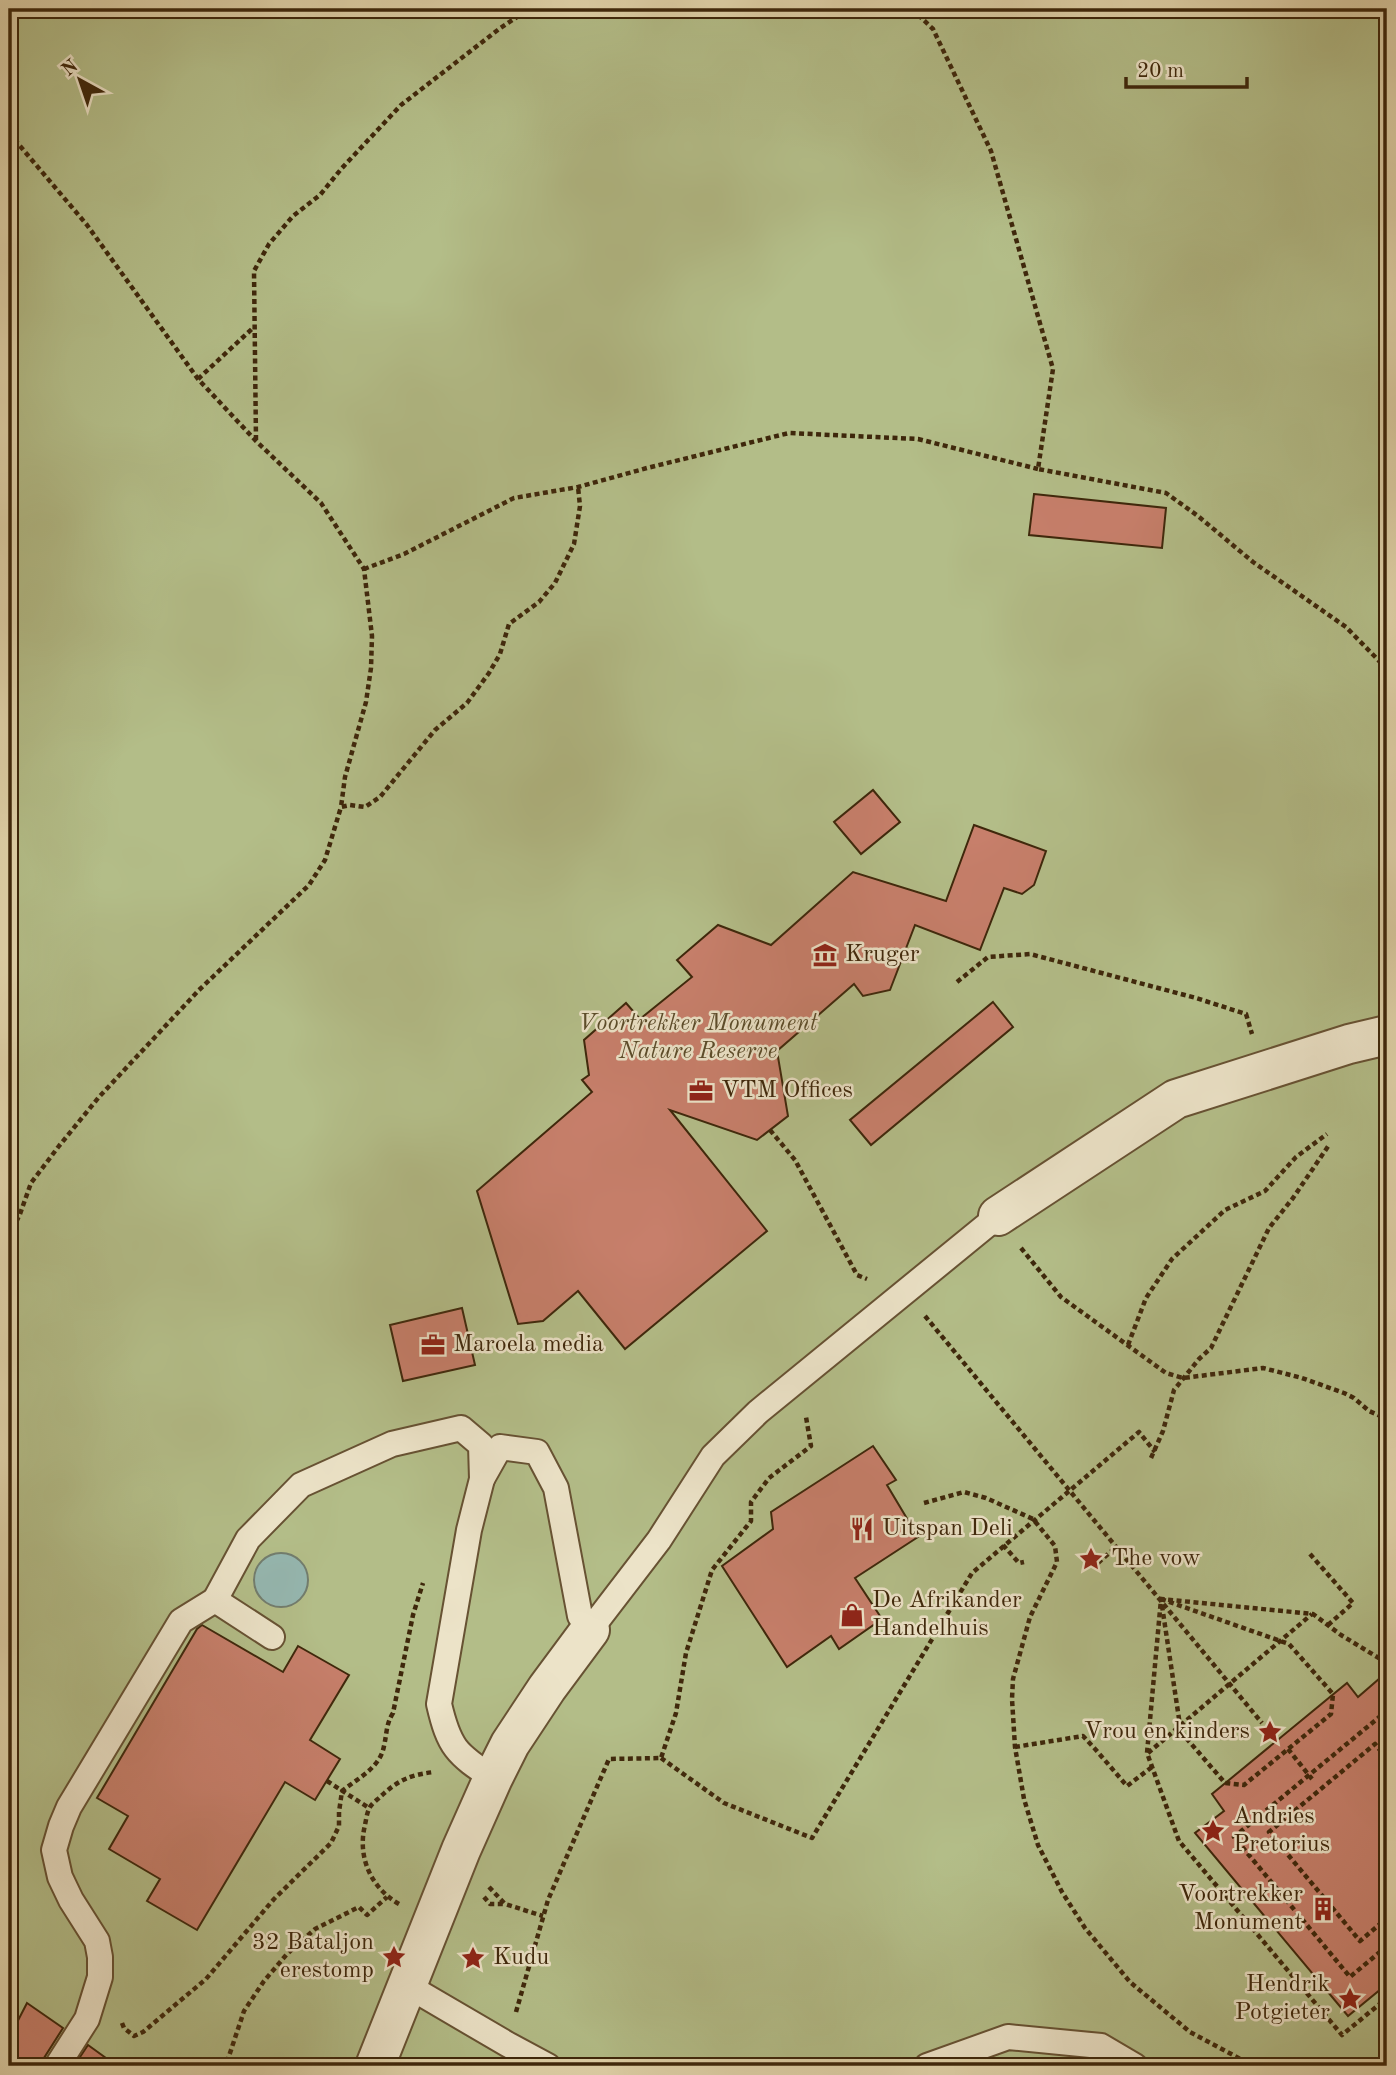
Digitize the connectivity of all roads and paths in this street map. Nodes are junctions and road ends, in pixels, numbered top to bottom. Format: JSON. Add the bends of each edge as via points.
{"nodes":[{"id":1,"x":529,"y":9,"type":"edge"},
{"id":2,"x":912,"y":9,"type":"edge"},
{"id":3,"x":9,"y":133,"type":"edge"},
{"id":4,"x":254,"y":327,"type":"junction"},
{"id":5,"x":198,"y":379,"type":"junction"},
{"id":6,"x":256,"y":441,"type":"junction"},
{"id":7,"x":1038,"y":469,"type":"junction"},
{"id":8,"x":578,"y":487,"type":"junction"},
{"id":9,"x":364,"y":569,"type":"junction"},
{"id":10,"x":1387,"y":669,"type":"edge"},
{"id":11,"x":341,"y":807,"type":"junction"},
{"id":12,"x":957,"y":982,"type":"dead end"},
{"id":13,"x":1387,"y":1035,"type":"edge"},
{"id":14,"x":1263,"y":1071,"type":"junction"},
{"id":15,"x":770,"y":1130,"type":"dead end"},
{"id":16,"x":1327,"y":1134,"type":"dead end"},
{"id":17,"x":1329,"y":1145,"type":"dead end"},
{"id":18,"x":998,"y":1216,"type":"joint"},
{"id":19,"x":9,"y":1237,"type":"edge"},
{"id":20,"x":1030,"y":1262,"type":"dead end"},
{"id":21,"x":905,"y":1292,"type":"junction"},
{"id":22,"x":1128,"y":1345,"type":"junction"},
{"id":23,"x":800,"y":1378,"type":"junction"},
{"id":24,"x":1184,"y":1378,"type":"junction"},
{"id":25,"x":1387,"y":1419,"type":"edge"},
{"id":26,"x":1155,"y":1452,"type":"junction"},
{"id":27,"x":1151,"y":1458,"type":"dead end"},
{"id":28,"x":482,"y":1479,"type":"junction"},
{"id":29,"x":1069,"y":1490,"type":"junction"},
{"id":30,"x":924,"y":1503,"type":"dead end"},
{"id":31,"x":1033,"y":1519,"type":"junction"},
{"id":32,"x":1003,"y":1545,"type":"junction"},
{"id":33,"x":1117,"y":1546,"type":"junction"},
{"id":34,"x":1310,"y":1554,"type":"dead end"},
{"id":35,"x":1024,"y":1562,"type":"dead end"},
{"id":36,"x":1098,"y":1563,"type":"dead end"},
{"id":37,"x":424,"y":1581,"type":"dead end"},
{"id":38,"x":1161,"y":1599,"type":"junction"},
{"id":39,"x":215,"y":1600,"type":"junction"},
{"id":40,"x":1313,"y":1614,"type":"junction"},
{"id":41,"x":1328,"y":1625,"type":"junction"},
{"id":42,"x":590,"y":1630,"type":"junction"},
{"id":43,"x":272,"y":1637,"type":"dead end"},
{"id":44,"x":1280,"y":1640,"type":"junction"},
{"id":45,"x":1387,"y":1663,"type":"edge"},
{"id":46,"x":1230,"y":1683,"type":"junction"},
{"id":47,"x":1387,"y":1719,"type":"edge"},
{"id":48,"x":1262,"y":1723,"type":"dead end"},
{"id":49,"x":1179,"y":1726,"type":"junction"},
{"id":50,"x":1015,"y":1747,"type":"junction"},
{"id":51,"x":1288,"y":1749,"type":"junction"},
{"id":52,"x":1147,"y":1753,"type":"junction"},
{"id":53,"x":661,"y":1758,"type":"junction"},
{"id":54,"x":1387,"y":1759,"type":"edge"},
{"id":55,"x":1152,"y":1767,"type":"junction"},
{"id":56,"x":445,"y":1774,"type":"dead end"},
{"id":57,"x":1311,"y":1777,"type":"junction"},
{"id":58,"x":493,"y":1778,"type":"junction"},
{"id":59,"x":327,"y":1781,"type":"dead end"},
{"id":60,"x":342,"y":1791,"type":"junction"},
{"id":61,"x":369,"y":1808,"type":"junction"},
{"id":62,"x":492,"y":1880,"type":"dead end"},
{"id":63,"x":387,"y":1897,"type":"junction"},
{"id":64,"x":399,"y":1904,"type":"dead end"},
{"id":65,"x":543,"y":1916,"type":"junction"},
{"id":66,"x":1387,"y":1918,"type":"edge"},
{"id":67,"x":1387,"y":1946,"type":"edge"},
{"id":68,"x":408,"y":1986,"type":"junction"},
{"id":69,"x":1387,"y":1998,"type":"edge"},
{"id":70,"x":121,"y":2020,"type":"dead end"},
{"id":71,"x":507,"y":2044,"type":"junction"},
{"id":72,"x":227,"y":2062,"type":"dead end"},
{"id":73,"x":57,"y":2066,"type":"edge"},
{"id":74,"x":376,"y":2066,"type":"edge"},
{"id":75,"x":548,"y":2066,"type":"edge"},
{"id":76,"x":927,"y":2066,"type":"edge"},
{"id":77,"x":1135,"y":2066,"type":"edge"},
{"id":78,"x":1259,"y":2066,"type":"edge"}],
"edges":[{"from":1,"to":4,"type":"path","via":[[401,105],[320,195],[268,244],[254,271]]},
{"from":2,"to":7,"type":"path","via":[[933,29],[990,151],[1053,369]]},
{"from":3,"to":5,"type":"path","via":[[87,225]]},
{"from":4,"to":5,"type":"path"},
{"from":4,"to":6,"type":"path"},
{"from":5,"to":6,"type":"path"},
{"from":6,"to":9,"type":"path","via":[[321,503]]},
{"from":7,"to":8,"type":"path","via":[[918,439],[789,433]]},
{"from":7,"to":10,"type":"path","via":[[1166,493],[1252,562],[1346,627]]},
{"from":8,"to":9,"type":"path","via":[[514,498],[404,554]]},
{"from":8,"to":11,"type":"path","via":[[574,544],[555,583],[539,602],[509,624],[500,654],[467,703],[435,730],[380,797],[365,807]]},
{"from":9,"to":11,"type":"path","via":[[371,668]]},
{"from":11,"to":19,"type":"path","via":[[325,860],[309,886],[199,989],[99,1097],[31,1183]]},
{"from":12,"to":14,"type":"path","via":[[988,957],[1030,954],[1196,998],[1246,1014]]},
{"from":13,"to":14,"type":"street"},
{"from":14,"to":18,"type":"street","via":[[1176,1100]]},
{"from":15,"to":21,"type":"path","via":[[795,1160],[856,1275]]},
{"from":16,"to":22,"type":"path","via":[[1296,1157],[1265,1191],[1226,1210],[1172,1259],[1146,1298]]},
{"from":17,"to":24,"type":"path","via":[[1269,1228],[1211,1348]]},
{"from":18,"to":21,"type":"lane"},
{"from":20,"to":22,"type":"path","via":[[1060,1297]]},
{"from":21,"to":23,"type":"lane"},
{"from":21,"to":29,"type":"path"},
{"from":22,"to":24,"type":"path","via":[[1167,1373]]},
{"from":23,"to":42,"type":"lane","via":[[712,1456],[659,1540]]},
{"from":23,"to":53,"type":"path","via":[[811,1446],[769,1478],[751,1502],[751,1521],[712,1570]]},
{"from":24,"to":25,"type":"path","via":[[1263,1368],[1345,1393]]},
{"from":24,"to":26,"type":"path","via":[[1174,1390]]},
{"from":26,"to":27,"type":"path"},
{"from":26,"to":29,"type":"path","via":[[1139,1432]]},
{"from":28,"to":39,"type":"lane","via":[[481,1446],[461,1429],[392,1444],[301,1485],[248,1539]]},
{"from":28,"to":42,"type":"lane","via":[[500,1447],[537,1452],[556,1488],[580,1616]]},
{"from":28,"to":58,"type":"lane","via":[[439,1704],[445,1732],[457,1752]]},
{"from":29,"to":31,"type":"path"},
{"from":29,"to":33,"type":"path"},
{"from":30,"to":31,"type":"path","via":[[964,1492]]},
{"from":31,"to":32,"type":"path"},
{"from":31,"to":50,"type":"path","via":[[1055,1546],[1057,1562],[1030,1617],[1016,1667],[1012,1699]]},
{"from":32,"to":35,"type":"path","via":[[1018,1563]]},
{"from":32,"to":53,"type":"path","via":[[972,1573],[812,1838],[724,1803]]},
{"from":33,"to":36,"type":"path"},
{"from":33,"to":38,"type":"path"},
{"from":34,"to":41,"type":"path","via":[[1353,1603]]},
{"from":37,"to":60,"type":"path","via":[[384,1749],[377,1765]]},
{"from":38,"to":40,"type":"path"},
{"from":38,"to":44,"type":"path"},
{"from":38,"to":46,"type":"path"},
{"from":38,"to":49,"type":"path"},
{"from":38,"to":52,"type":"path"},
{"from":39,"to":43,"type":"lane"},
{"from":39,"to":73,"type":"lane","via":[[181,1621],[61,1826],[54,1850],[60,1877],[97,1941],[100,1978],[87,2019]]},
{"from":40,"to":41,"type":"path"},
{"from":40,"to":44,"type":"path"},
{"from":41,"to":45,"type":"path"},
{"from":42,"to":58,"type":"street","via":[[539,1699]]},
{"from":44,"to":46,"type":"path"},
{"from":44,"to":51,"type":"path","via":[[1289,1644],[1333,1694],[1331,1714]]},
{"from":46,"to":48,"type":"path"},
{"from":46,"to":49,"type":"path"},
{"from":47,"to":57,"type":"path","via":[[1383,1714]]},
{"from":49,"to":51,"type":"path","via":[[1226,1783],[1244,1785]]},
{"from":49,"to":52,"type":"path"},
{"from":50,"to":55,"type":"path","via":[[1083,1736],[1126,1786]]},
{"from":50,"to":78,"type":"path","via":[[1038,1845],[1062,1892],[1098,1945],[1130,1982],[1172,2018],[1207,2042]]},
{"from":51,"to":57,"type":"path"},
{"from":52,"to":55,"type":"path"},
{"from":53,"to":65,"type":"path","via":[[609,1759]]},
{"from":54,"to":66,"type":"path","via":[[1375,1744],[1269,1832],[1360,1941]]},
{"from":55,"to":69,"type":"path","via":[[1179,1841],[1342,2035]]},
{"from":56,"to":61,"type":"path","via":[[415,1774],[397,1782]]},
{"from":57,"to":67,"type":"path","via":[[1234,1837],[1349,1978]]},
{"from":58,"to":68,"type":"street"},
{"from":59,"to":60,"type":"path"},
{"from":60,"to":61,"type":"path"},
{"from":60,"to":70,"type":"path","via":[[339,1826],[331,1843],[274,1899],[206,1979],[143,2032],[134,2036]]},
{"from":61,"to":63,"type":"path","via":[[363,1852],[368,1871]]},
{"from":62,"to":65,"type":"path","via":[[487,1886],[505,1904]]},
{"from":63,"to":64,"type":"path"},
{"from":63,"to":72,"type":"path","via":[[367,1915],[359,1907],[315,1929],[287,1954],[244,2011]]},
{"from":65,"to":71,"type":"path"},
{"from":68,"to":71,"type":"lane"},
{"from":68,"to":74,"type":"street"},
{"from":71,"to":75,"type":"lane"},
{"from":76,"to":77,"type":"lane","via":[[1008,2036],[1101,2046]]}]}
